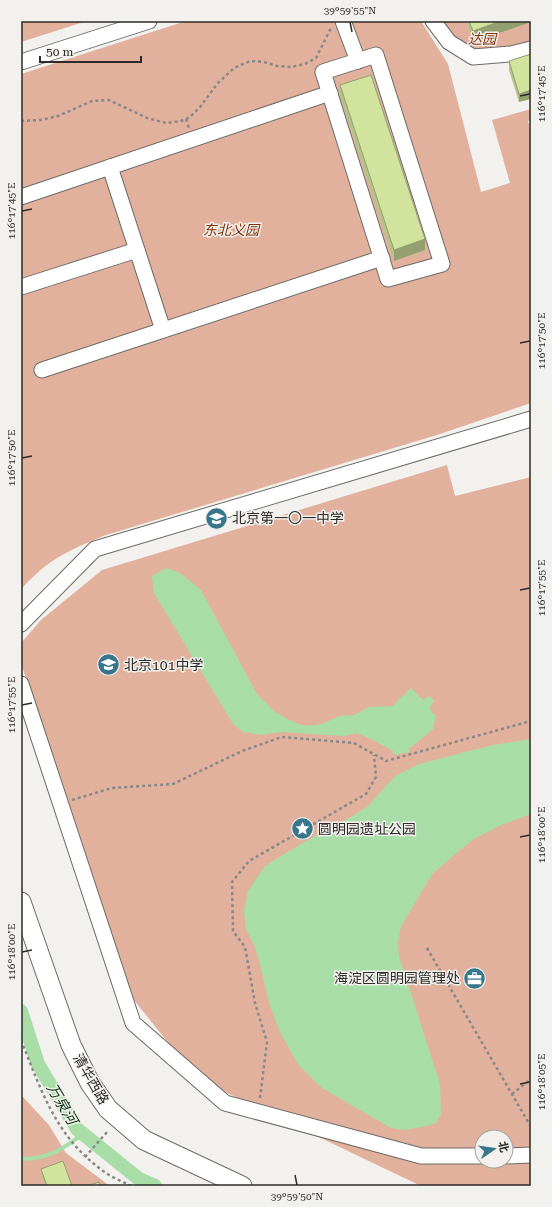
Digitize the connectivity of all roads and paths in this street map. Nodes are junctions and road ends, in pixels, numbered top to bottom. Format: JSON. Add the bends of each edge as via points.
{"nodes":[{"id":1,"x":149,"y":21,"type":"edge"},
{"id":2,"x":433,"y":21,"type":"edge"},
{"id":3,"x":338,"y":23,"type":"edge"},
{"id":4,"x":531,"y":49,"type":"edge"},
{"id":5,"x":358,"y":61,"type":"junction"},
{"id":6,"x":21,"y":62,"type":"edge"},
{"id":7,"x":330,"y":94,"type":"junction"},
{"id":8,"x":21,"y":121,"type":"edge"},
{"id":9,"x":110,"y":167,"type":"junction"},
{"id":10,"x":21,"y":197,"type":"edge"},
{"id":11,"x":137,"y":250,"type":"junction"},
{"id":12,"x":382,"y":258,"type":"junction"},
{"id":13,"x":21,"y":287,"type":"edge"},
{"id":14,"x":163,"y":330,"type":"junction"},
{"id":15,"x":42,"y":370,"type":"dead end"},
{"id":16,"x":531,"y":419,"type":"edge"},
{"id":17,"x":21,"y":624,"type":"edge"},
{"id":18,"x":21,"y":684,"type":"edge"},
{"id":19,"x":531,"y":721,"type":"edge"},
{"id":20,"x":374,"y":754,"type":"junction"},
{"id":21,"x":60,"y":803,"type":"junction"},
{"id":22,"x":21,"y":902,"type":"edge"},
{"id":23,"x":427,"y":948,"type":"dead end"},
{"id":24,"x":21,"y":1040,"type":"edge"},
{"id":25,"x":531,"y":1079,"type":"edge"},
{"id":26,"x":512,"y":1094,"type":"junction"},
{"id":27,"x":259,"y":1112,"type":"junction"},
{"id":28,"x":531,"y":1127,"type":"edge"},
{"id":29,"x":108,"y":1131,"type":"dead end"},
{"id":30,"x":531,"y":1155,"type":"edge"},
{"id":31,"x":474,"y":1156,"type":"edge"},
{"id":32,"x":514,"y":1156,"type":"edge"},
{"id":33,"x":85,"y":1157,"type":"junction"},
{"id":34,"x":131,"y":1186,"type":"edge"},
{"id":35,"x":242,"y":1186,"type":"edge"}],
"edges":[{"from":1,"to":6,"type":"street"},
{"from":2,"to":4,"type":"street","via":[[449,42],[473,57],[511,54]]},
{"from":3,"to":5,"type":"street"},
{"from":3,"to":8,"type":"path","via":[[316,58],[305,64],[290,67],[250,61],[234,68],[218,83],[200,107],[190,117],[181,121],[166,123],[147,118],[109,100],[92,101],[58,116]]},
{"from":5,"to":7,"type":"street","via":[[323,72]]},
{"from":5,"to":12,"type":"street","via":[[376,55],[442,264],[388,279]]},
{"from":7,"to":9,"type":"street"},
{"from":7,"to":12,"type":"street"},
{"from":9,"to":10,"type":"street"},
{"from":9,"to":11,"type":"street"},
{"from":11,"to":13,"type":"street"},
{"from":11,"to":14,"type":"street"},
{"from":12,"to":14,"type":"street"},
{"from":14,"to":15,"type":"street"},
{"from":16,"to":17,"type":"street","via":[[95,549]]},
{"from":18,"to":21,"type":"street"},
{"from":19,"to":20,"type":"path","via":[[386,761]]},
{"from":20,"to":21,"type":"path","via":[[354,743],[282,737],[242,751],[173,784],[112,788]]},
{"from":20,"to":27,"type":"path","via":[[376,777],[366,794],[249,861],[232,882],[233,931],[245,947],[255,1003],[267,1042]]},
{"from":21,"to":27,"type":"street","via":[[133,1023],[225,1103]]},
{"from":22,"to":35,"type":"main road","name":"清华西路","via":[[71,1045],[90,1083],[108,1109],[144,1140]]},
{"from":23,"to":26,"type":"path"},
{"from":24,"to":33,"type":"path","via":[[51,1110],[68,1138]]},
{"from":25,"to":26,"type":"path"},
{"from":26,"to":28,"type":"path"},
{"from":27,"to":31,"type":"street","via":[[421,1156]]},
{"from":29,"to":33,"type":"path"},
{"from":30,"to":32,"type":"street"},
{"from":33,"to":34,"type":"path","via":[[103,1171]]}]}
